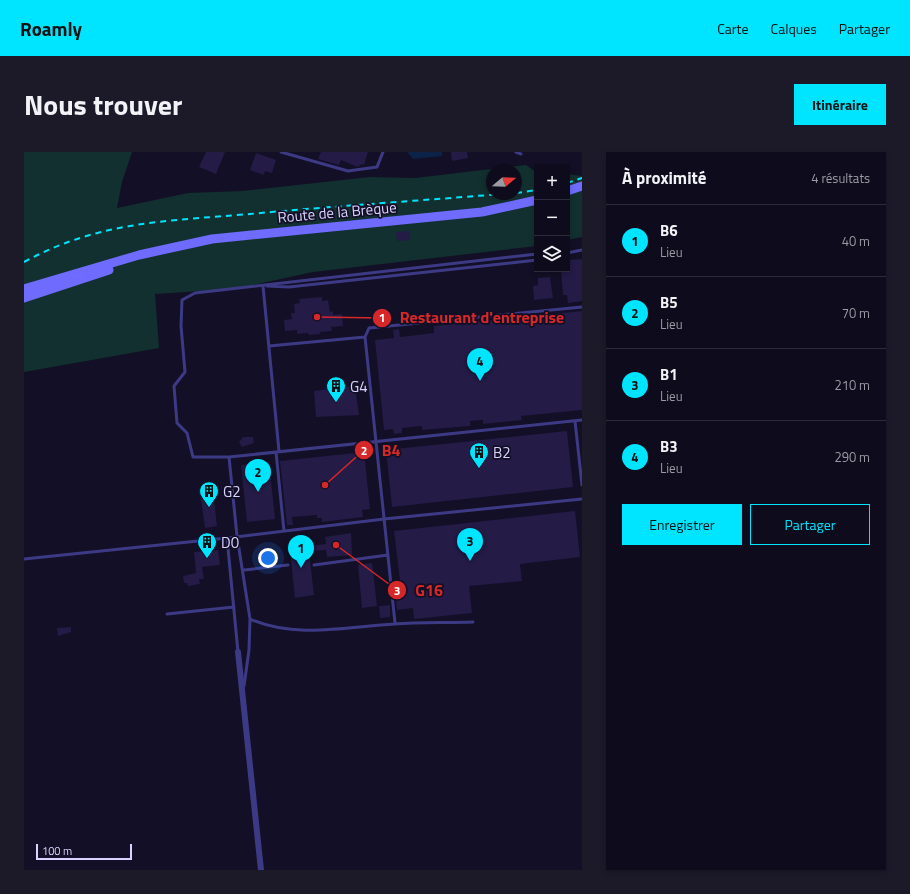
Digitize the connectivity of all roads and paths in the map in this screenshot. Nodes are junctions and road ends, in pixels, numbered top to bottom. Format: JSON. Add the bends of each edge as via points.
{"nodes":[{"id":1,"x":281,"y":152,"type":"edge"},
{"id":2,"x":301,"y":152,"type":"edge"},
{"id":3,"x":383,"y":152,"type":"edge"},
{"id":4,"x":516,"y":152,"type":"edge"},
{"id":5,"x":521,"y":154,"type":"dead end"},
{"id":6,"x":299,"y":157,"type":"junction"},
{"id":7,"x":582,"y":186,"type":"edge"},
{"id":8,"x":570,"y":190,"type":"edge"},
{"id":9,"x":534,"y":201,"type":"edge"},
{"id":10,"x":192,"y":243,"type":"junction"},
{"id":11,"x":582,"y":250,"type":"edge"},
{"id":12,"x":570,"y":252,"type":"edge"},
{"id":13,"x":534,"y":254,"type":"edge"},
{"id":14,"x":534,"y":260,"type":"edge"},
{"id":15,"x":263,"y":286,"type":"junction"},
{"id":16,"x":24,"y":289,"type":"edge"},
{"id":17,"x":24,"y":298,"type":"edge"},
{"id":18,"x":582,"y":307,"type":"edge"},
{"id":19,"x":365,"y":337,"type":"junction"},
{"id":20,"x":269,"y":346,"type":"junction"},
{"id":21,"x":582,"y":420,"type":"edge"},
{"id":22,"x":576,"y":421,"type":"junction"},
{"id":23,"x":376,"y":441,"type":"junction"},
{"id":24,"x":277,"y":451,"type":"junction"},
{"id":25,"x":229,"y":458,"type":"junction"},
{"id":26,"x":581,"y":467,"type":"edge"},
{"id":27,"x":582,"y":485,"type":"edge"},
{"id":28,"x":582,"y":499,"type":"edge"},
{"id":29,"x":384,"y":519,"type":"junction"},
{"id":30,"x":284,"y":531,"type":"junction"},
{"id":31,"x":237,"y":536,"type":"junction"},
{"id":32,"x":227,"y":538,"type":"junction"},
{"id":33,"x":388,"y":555,"type":"junction"},
{"id":34,"x":24,"y":559,"type":"edge"},
{"id":35,"x":288,"y":565,"type":"dead end"},
{"id":36,"x":314,"y":565,"type":"dead end"},
{"id":37,"x":244,"y":570,"type":"junction"},
{"id":38,"x":234,"y":607,"type":"junction"},
{"id":39,"x":167,"y":614,"type":"dead end"},
{"id":40,"x":250,"y":620,"type":"junction"},
{"id":41,"x":473,"y":622,"type":"dead end"},
{"id":42,"x":395,"y":624,"type":"junction"},
{"id":43,"x":238,"y":652,"type":"joint"},
{"id":44,"x":242,"y":693,"type":"junction"},
{"id":45,"x":261,"y":870,"type":"edge"}],
"edges":[{"from":1,"to":6,"type":"lane"},
{"from":2,"to":6,"type":"lane"},
{"from":3,"to":6,"type":"lane","via":[[377,167],[348,171]]},
{"from":4,"to":5,"type":"lane"},
{"from":7,"to":8,"type":"main road"},
{"from":9,"to":10,"type":"main road","name":"Route de la Brèque","via":[[482,212]]},
{"from":10,"to":16,"type":"main road","name":"Route de la Brèque","via":[[139,255]]},
{"from":10,"to":17,"type":"main road"},
{"from":11,"to":12,"type":"lane"},
{"from":13,"to":15,"type":"lane","via":[[286,281]]},
{"from":14,"to":15,"type":"lane","via":[[289,287]]},
{"from":15,"to":20,"type":"lane"},
{"from":15,"to":25,"type":"lane","via":[[195,293],[182,300],[181,326],[185,372],[174,386],[177,423],[187,433],[193,457]]},
{"from":18,"to":19,"type":"lane","via":[[369,328]]},
{"from":19,"to":20,"type":"lane"},
{"from":19,"to":23,"type":"lane"},
{"from":20,"to":24,"type":"lane"},
{"from":21,"to":22,"type":"lane"},
{"from":22,"to":23,"type":"lane"},
{"from":22,"to":26,"type":"lane"},
{"from":23,"to":24,"type":"lane"},
{"from":23,"to":29,"type":"lane"},
{"from":24,"to":25,"type":"lane"},
{"from":24,"to":30,"type":"lane"},
{"from":25,"to":31,"type":"lane"},
{"from":26,"to":27,"type":"lane"},
{"from":28,"to":29,"type":"lane"},
{"from":29,"to":30,"type":"lane"},
{"from":29,"to":33,"type":"lane"},
{"from":30,"to":31,"type":"lane"},
{"from":31,"to":32,"type":"lane"},
{"from":31,"to":37,"type":"lane"},
{"from":32,"to":34,"type":"lane"},
{"from":32,"to":38,"type":"lane"},
{"from":33,"to":36,"type":"lane"},
{"from":33,"to":42,"type":"lane"},
{"from":35,"to":37,"type":"lane"},
{"from":37,"to":40,"type":"lane"},
{"from":38,"to":39,"type":"lane"},
{"from":38,"to":43,"type":"lane"},
{"from":40,"to":42,"type":"lane","via":[[265,626],[314,631]]},
{"from":40,"to":44,"type":"lane","via":[[250,650]]},
{"from":41,"to":42,"type":"lane"},
{"from":43,"to":44,"type":"street"},
{"from":44,"to":45,"type":"street"}]}
